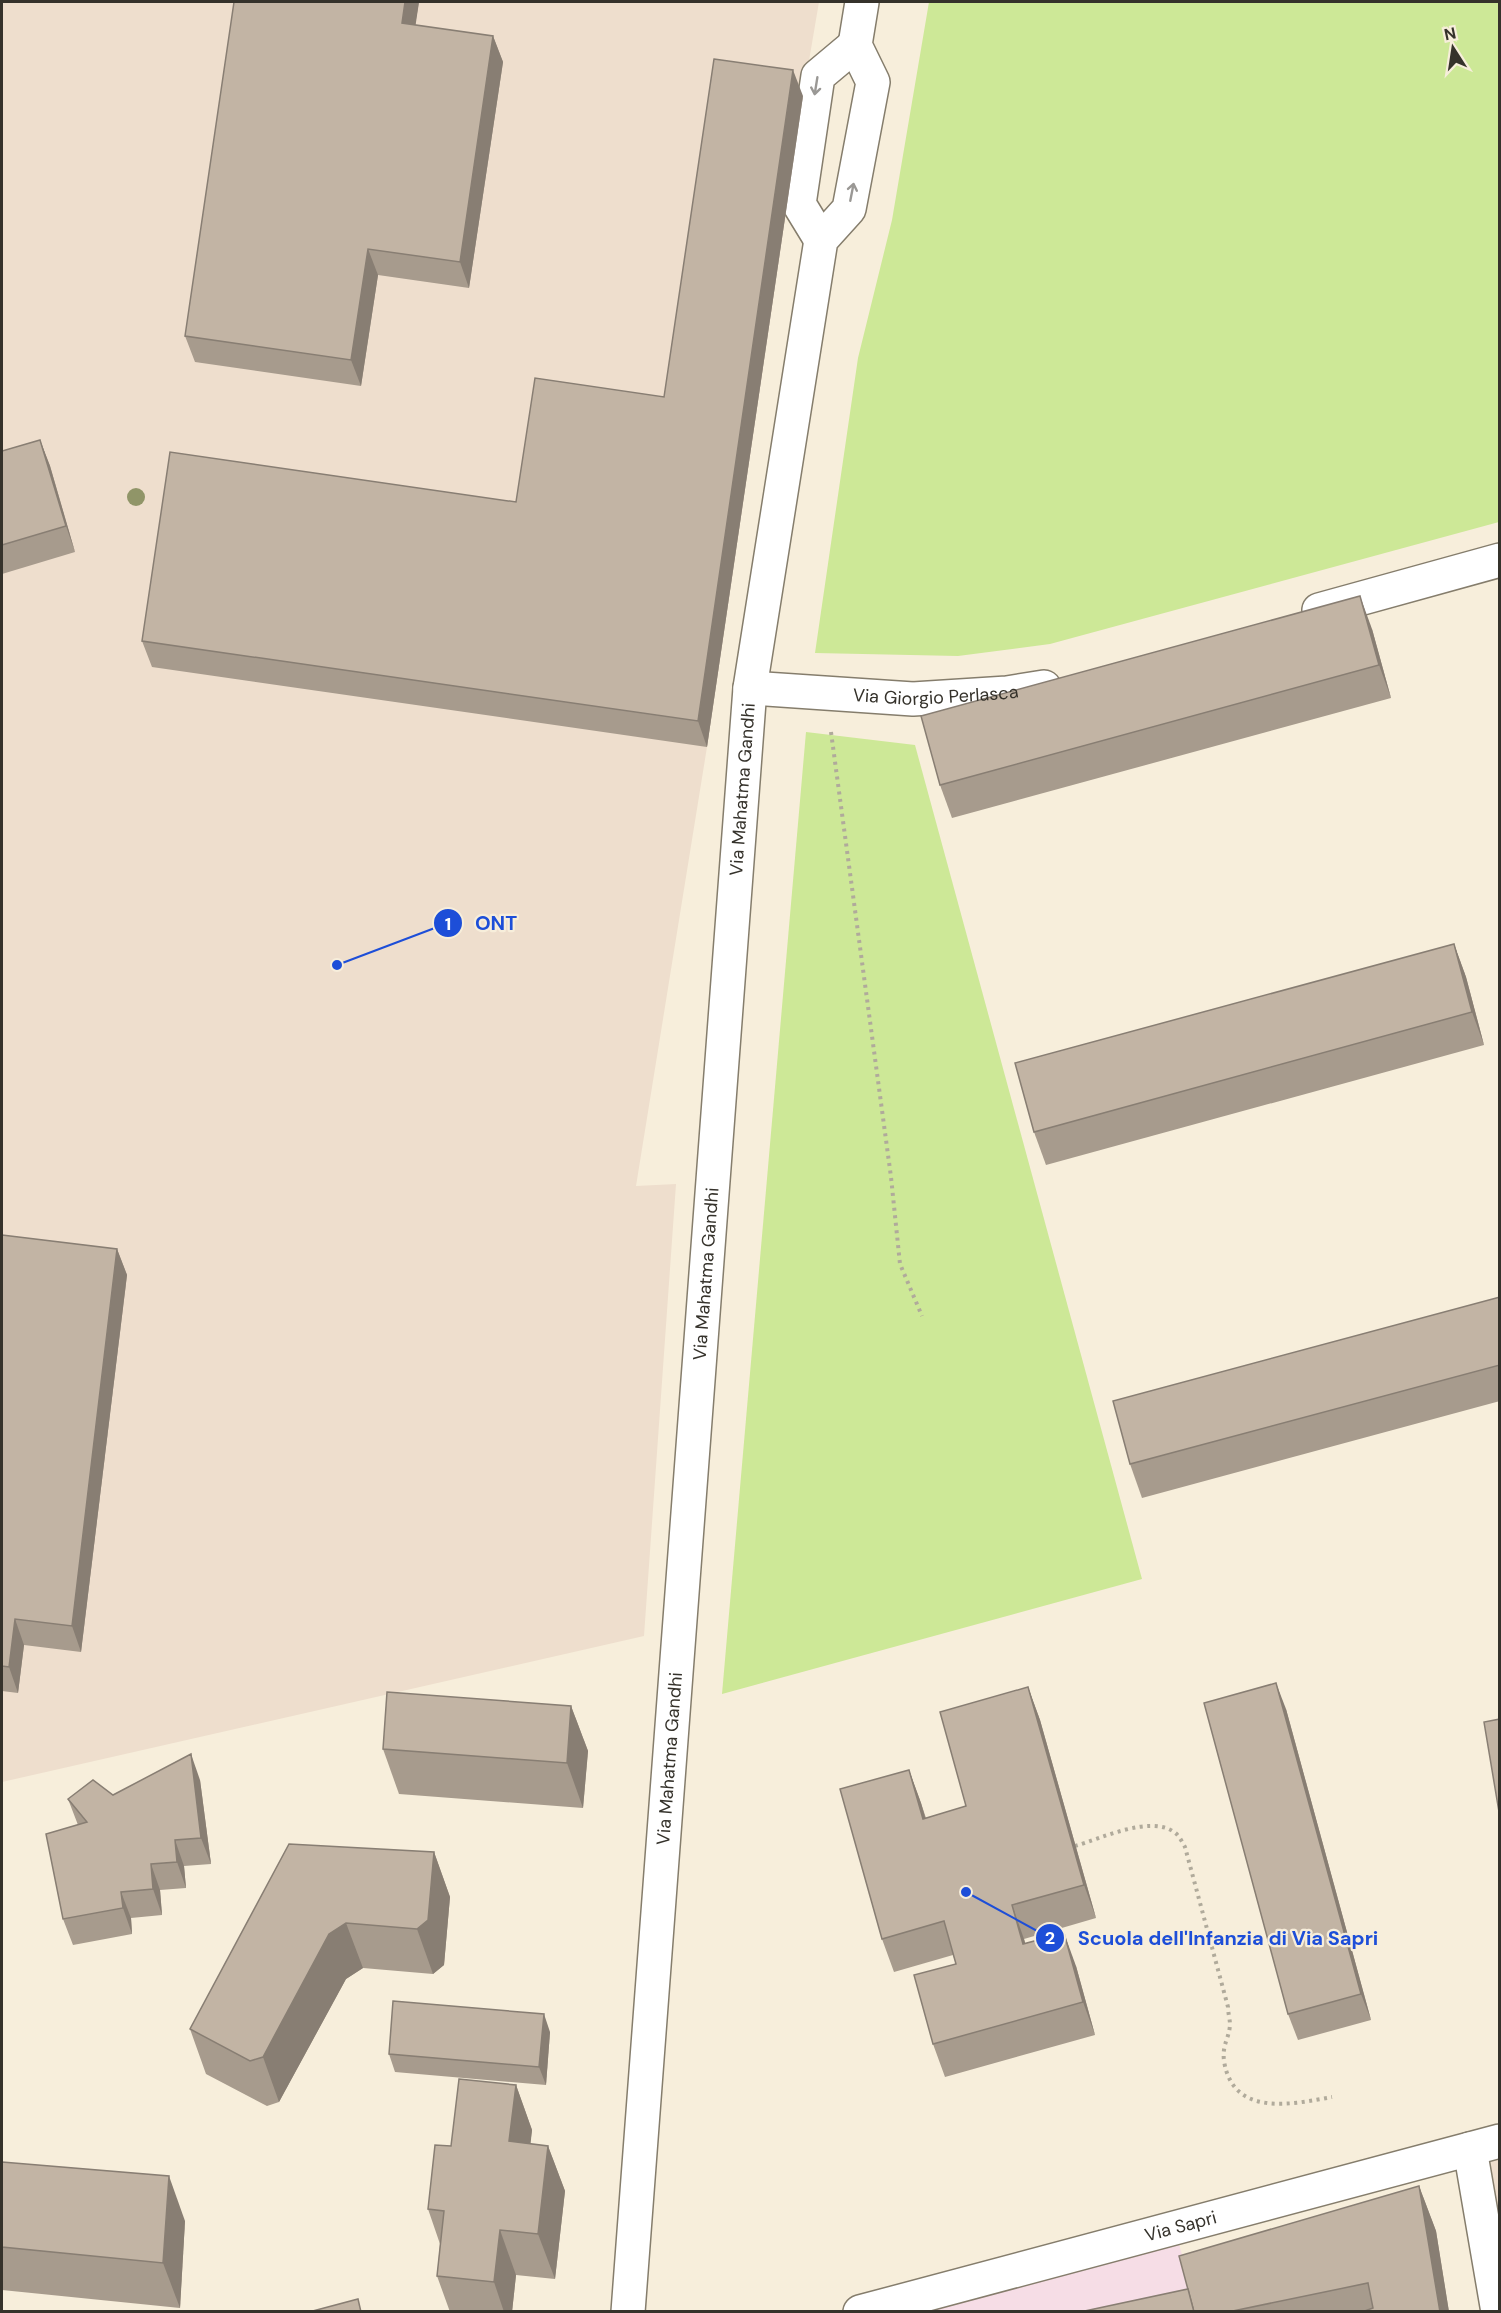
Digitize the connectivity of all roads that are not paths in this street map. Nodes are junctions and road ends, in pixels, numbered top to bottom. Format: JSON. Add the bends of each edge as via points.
{"nodes":[{"id":1,"x":862,"y":2,"type":"edge"},
{"id":2,"x":855,"y":45,"type":"junction"},
{"id":3,"x":821,"y":240,"type":"junction"},
{"id":4,"x":1500,"y":560,"type":"edge"},
{"id":5,"x":1288,"y":619,"type":"edge"},
{"id":6,"x":1069,"y":680,"type":"edge"},
{"id":7,"x":750,"y":688,"type":"junction"},
{"id":8,"x":1485,"y":2145,"type":"edge"},
{"id":9,"x":628,"y":2312,"type":"edge"},
{"id":10,"x":860,"y":2312,"type":"edge"},
{"id":11,"x":1498,"y":2312,"type":"edge"}],
"edges":[{"from":1,"to":2,"type":"street"},
{"from":3,"to":2,"type":"street","one_way":true,"via":[[849,209],[873,82]]},
{"from":2,"to":3,"type":"street","one_way":true,"via":[[818,76],[799,204]]},
{"from":3,"to":7,"type":"street","name":"Via Mahatma Gandhi"},
{"from":4,"to":5,"type":"street"},
{"from":6,"to":7,"type":"street","name":"Via Giorgio Perlasca","via":[[1007,693],[913,699]]},
{"from":7,"to":9,"type":"street","name":"Via Mahatma Gandhi"},
{"from":8,"to":10,"type":"street","name":"Via Sapri"},
{"from":8,"to":11,"type":"street"}]}
